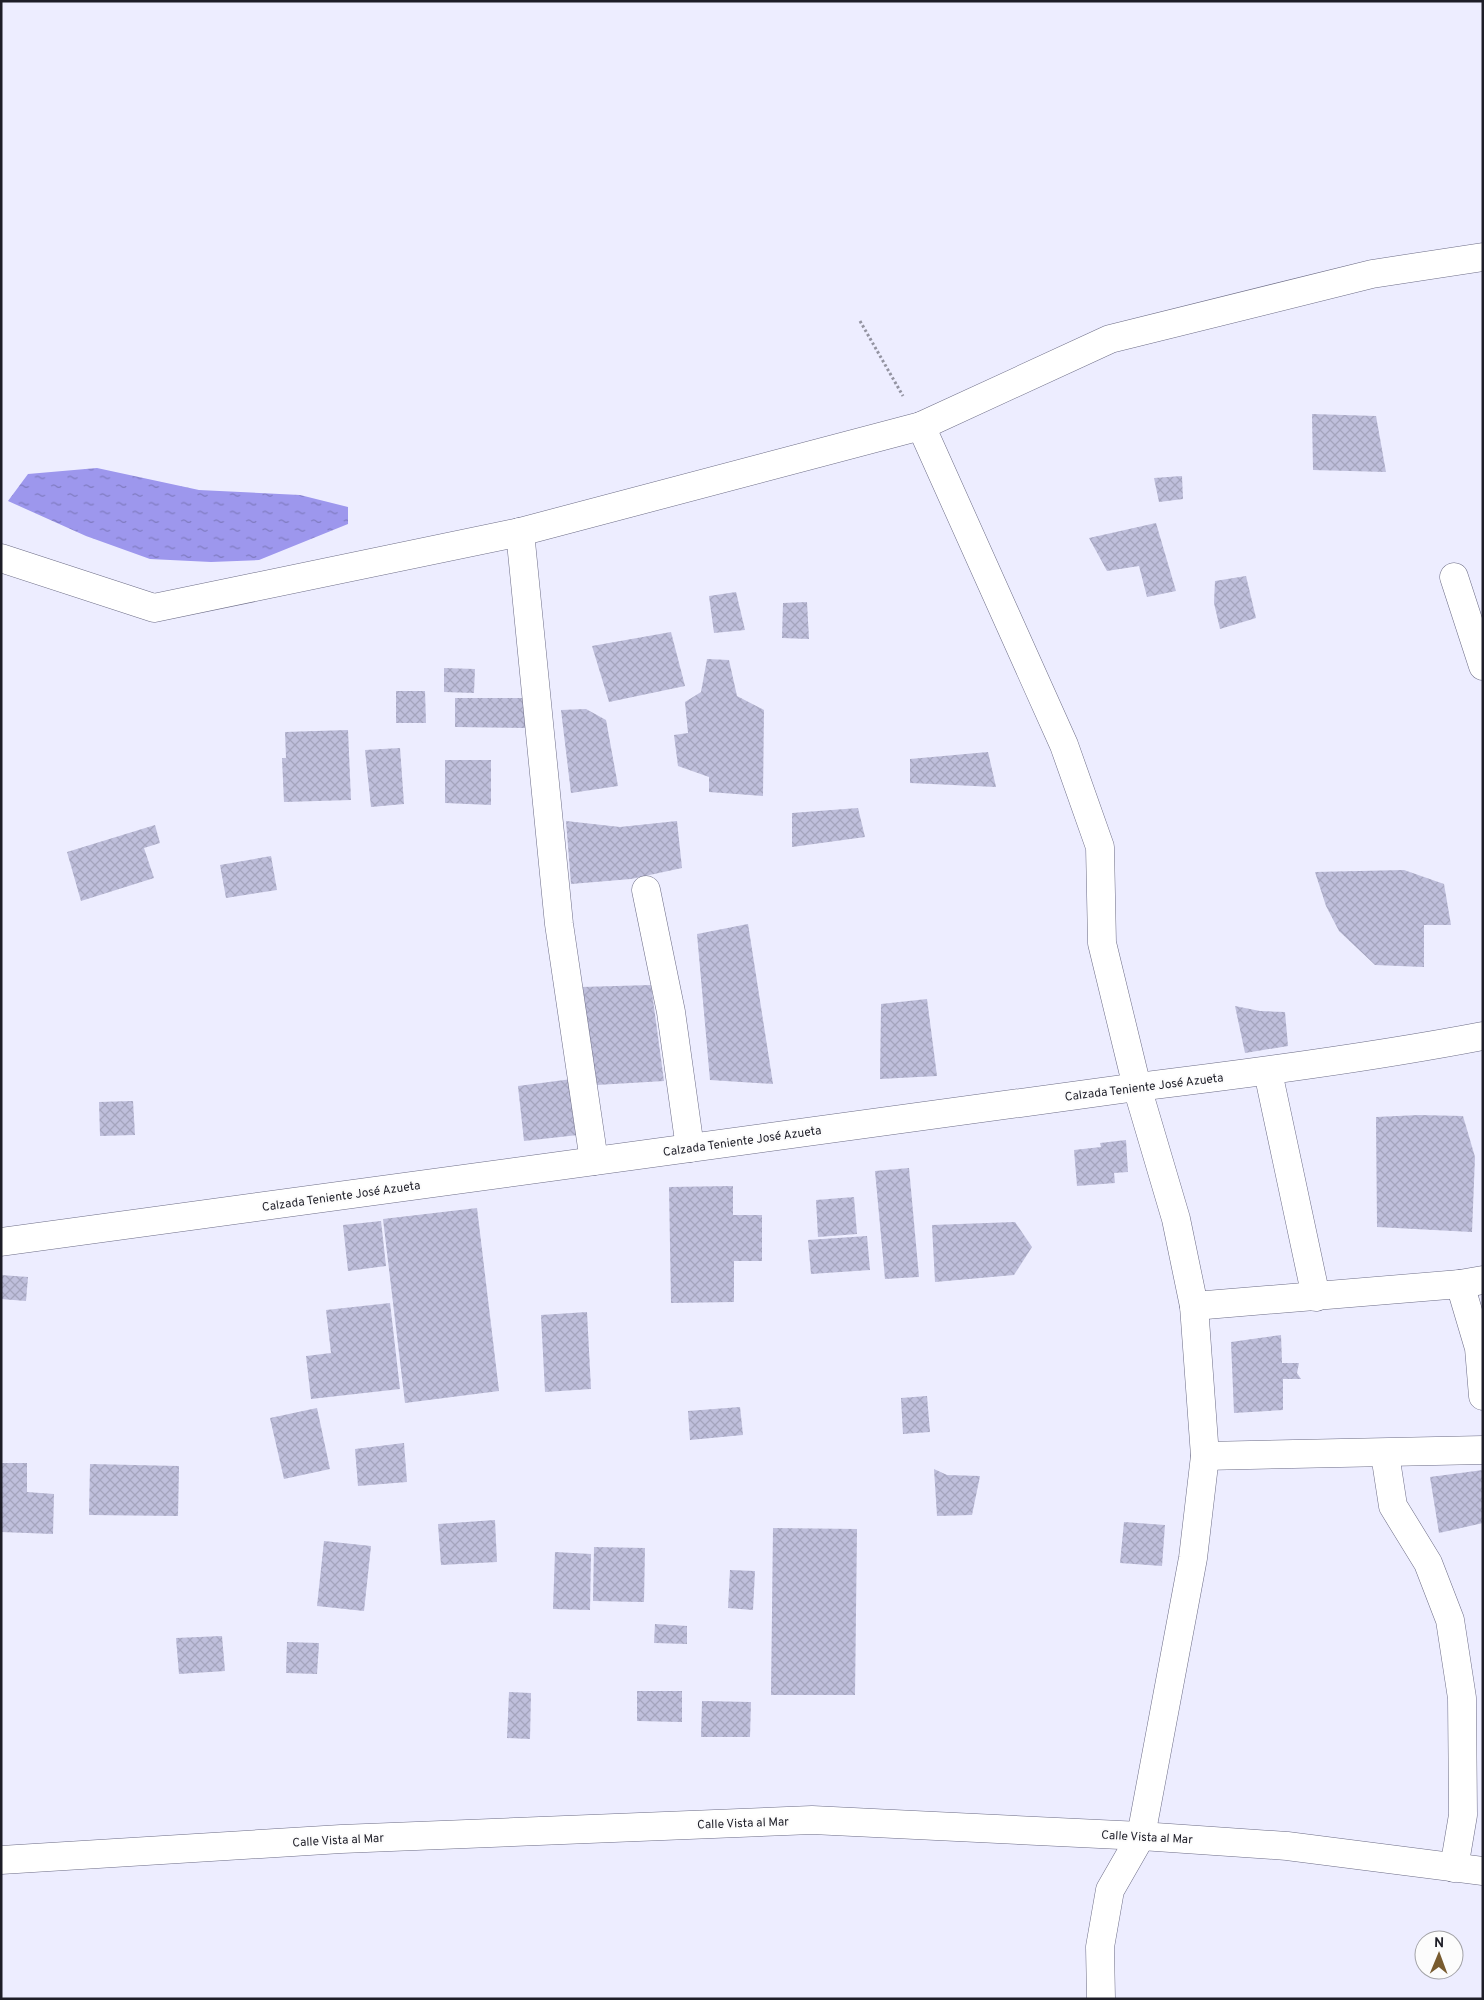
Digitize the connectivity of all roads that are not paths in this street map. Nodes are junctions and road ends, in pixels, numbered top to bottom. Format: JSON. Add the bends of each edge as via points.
{"nodes":[{"id":1,"x":1483,"y":257,"type":"edge"},
{"id":2,"x":921,"y":426,"type":"junction"},
{"id":3,"x":520,"y":532,"type":"junction"},
{"id":4,"x":1,"y":558,"type":"edge"},
{"id":5,"x":1454,"y":576,"type":"dead end"},
{"id":6,"x":1483,"y":666,"type":"edge"},
{"id":7,"x":646,"y":890,"type":"dead end"},
{"id":8,"x":1483,"y":1036,"type":"edge"},
{"id":9,"x":1268,"y":1072,"type":"junction"},
{"id":10,"x":1136,"y":1087,"type":"junction"},
{"id":11,"x":690,"y":1148,"type":"junction"},
{"id":12,"x":594,"y":1161,"type":"junction"},
{"id":13,"x":1,"y":1242,"type":"edge"},
{"id":14,"x":1472,"y":1282,"type":"edge"},
{"id":15,"x":1316,"y":1297,"type":"junction"},
{"id":16,"x":1194,"y":1306,"type":"junction"},
{"id":17,"x":1483,"y":1396,"type":"edge"},
{"id":18,"x":1483,"y":1450,"type":"edge"},
{"id":19,"x":1385,"y":1454,"type":"junction"},
{"id":20,"x":1205,"y":1456,"type":"junction"},
{"id":21,"x":1141,"y":1836,"type":"junction"},
{"id":22,"x":1,"y":1860,"type":"edge"},
{"id":23,"x":1454,"y":1868,"type":"junction"},
{"id":24,"x":1483,"y":1872,"type":"edge"},
{"id":25,"x":1101,"y":1999,"type":"edge"}],
"edges":[{"from":1,"to":2,"type":"street","via":[[1372,274],[1110,339]]},
{"from":2,"to":3,"type":"street"},
{"from":2,"to":10,"type":"street","via":[[1064,745],[1100,847],[1102,943]]},
{"from":3,"to":4,"type":"street","via":[[154,608]]},
{"from":3,"to":12,"type":"street","via":[[559,924]]},
{"from":5,"to":6,"type":"street"},
{"from":7,"to":11,"type":"street","via":[[671,1012]]},
{"from":8,"to":9,"type":"street","name":"Calzada Teniente José Azueta"},
{"from":9,"to":10,"type":"street","name":"Calzada Teniente José Azueta"},
{"from":9,"to":15,"type":"street"},
{"from":10,"to":11,"type":"street","name":"Calzada Teniente José Azueta"},
{"from":10,"to":16,"type":"street","via":[[1176,1219]]},
{"from":11,"to":12,"type":"street","name":"Calzada Teniente José Azueta"},
{"from":12,"to":13,"type":"street","name":"Calzada Teniente José Azueta"},
{"from":14,"to":15,"type":"street"},
{"from":14,"to":17,"type":"street"},
{"from":15,"to":16,"type":"street"},
{"from":16,"to":20,"type":"street"},
{"from":18,"to":19,"type":"street"},
{"from":19,"to":20,"type":"street"},
{"from":19,"to":23,"type":"street","via":[[1393,1506],[1428,1563],[1450,1620],[1462,1698],[1462,1816]]},
{"from":20,"to":21,"type":"street","via":[[1193,1558]]},
{"from":21,"to":22,"type":"street","name":"Calle Vista al Mar","via":[[812,1820],[341,1839]]},
{"from":21,"to":23,"type":"street","name":"Calle Vista al Mar","via":[[1287,1846]]},
{"from":21,"to":25,"type":"street","via":[[1110,1890],[1100,1947]]},
{"from":23,"to":24,"type":"street","name":"Calle Vista al Mar"}]}
